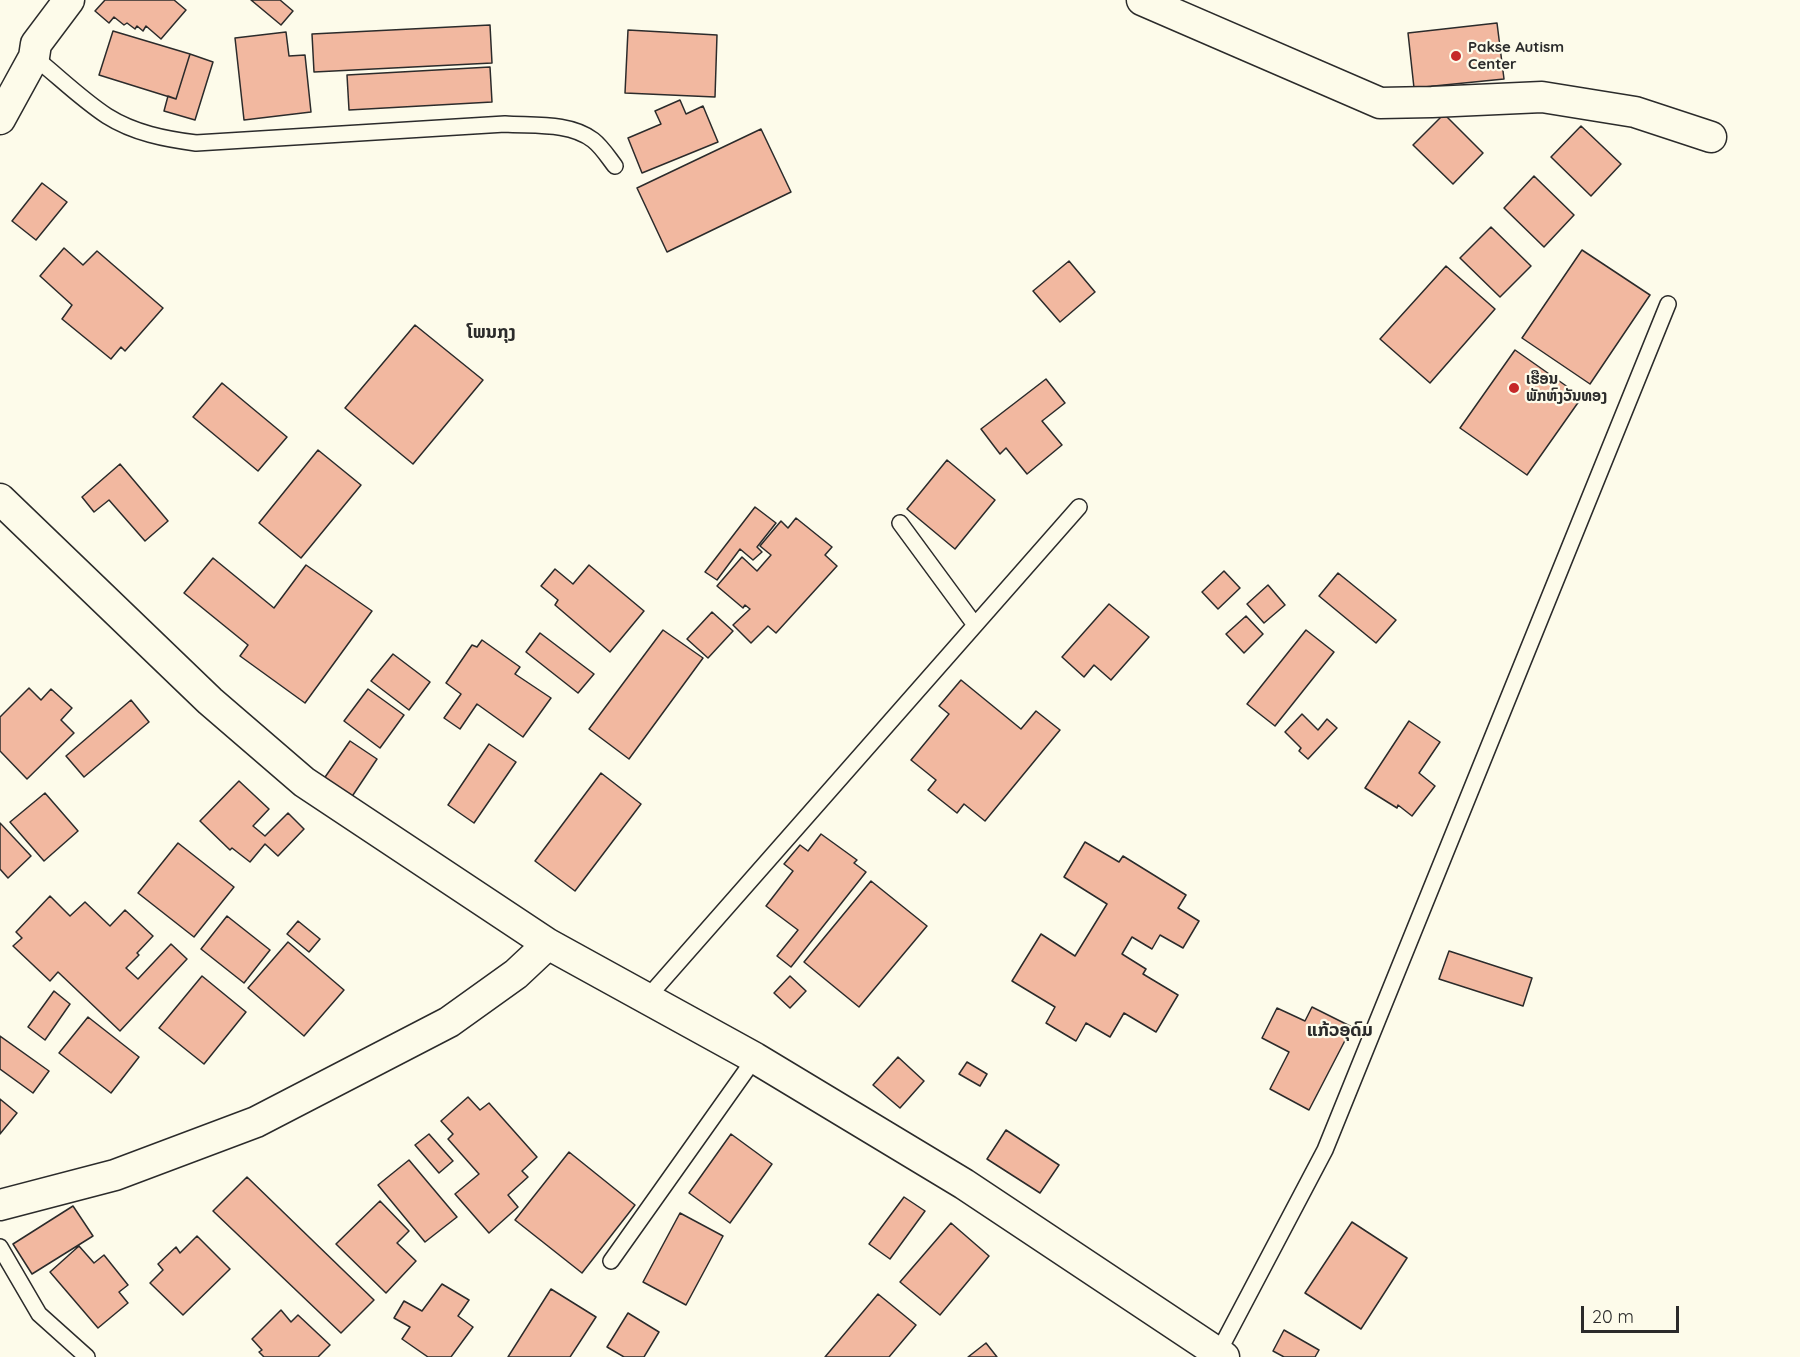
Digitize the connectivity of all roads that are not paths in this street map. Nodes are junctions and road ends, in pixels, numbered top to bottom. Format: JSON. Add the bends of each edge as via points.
{"nodes":[{"id":1,"x":69,"y":0,"type":"edge"},
{"id":2,"x":1142,"y":0,"type":"edge"},
{"id":3,"x":34,"y":57,"type":"junction"},
{"id":4,"x":0,"y":118,"type":"edge"},
{"id":5,"x":1711,"y":136,"type":"dead end"},
{"id":6,"x":615,"y":166,"type":"dead end"},
{"id":7,"x":1668,"y":304,"type":"dead end"},
{"id":8,"x":3,"y":506,"type":"edge"},
{"id":9,"x":1078,"y":507,"type":"dead end"},
{"id":10,"x":900,"y":523,"type":"dead end"},
{"id":11,"x":975,"y":626,"type":"junction"},
{"id":12,"x":548,"y":944,"type":"junction"},
{"id":13,"x":646,"y":998,"type":"junction"},
{"id":14,"x":755,"y":1058,"type":"junction"},
{"id":15,"x":0,"y":1205,"type":"edge"},
{"id":16,"x":0,"y":1247,"type":"edge"},
{"id":17,"x":611,"y":1261,"type":"dead end"},
{"id":18,"x":1221,"y":1355,"type":"edge"},
{"id":19,"x":87,"y":1357,"type":"edge"}],
"edges":[{"from":1,"to":3,"type":"street","via":[[42,34]]},
{"from":2,"to":5,"type":"street","via":[[1380,103],[1542,97],[1635,112]]},
{"from":3,"to":4,"type":"street"},
{"from":3,"to":6,"type":"lane","via":[[108,116],[164,139],[196,143],[505,124],[556,127],[582,133]]},
{"from":7,"to":18,"type":"lane","via":[[1325,1150]]},
{"from":8,"to":12,"type":"street","via":[[210,701],[304,782]]},
{"from":9,"to":11,"type":"lane"},
{"from":10,"to":11,"type":"lane"},
{"from":11,"to":13,"type":"lane"},
{"from":12,"to":13,"type":"street"},
{"from":12,"to":15,"type":"street","via":[[516,974],[449,1022],[256,1122],[115,1175]]},
{"from":13,"to":14,"type":"street"},
{"from":14,"to":17,"type":"lane"},
{"from":14,"to":18,"type":"street","via":[[964,1184]]},
{"from":16,"to":19,"type":"lane","via":[[39,1314]]}]}
